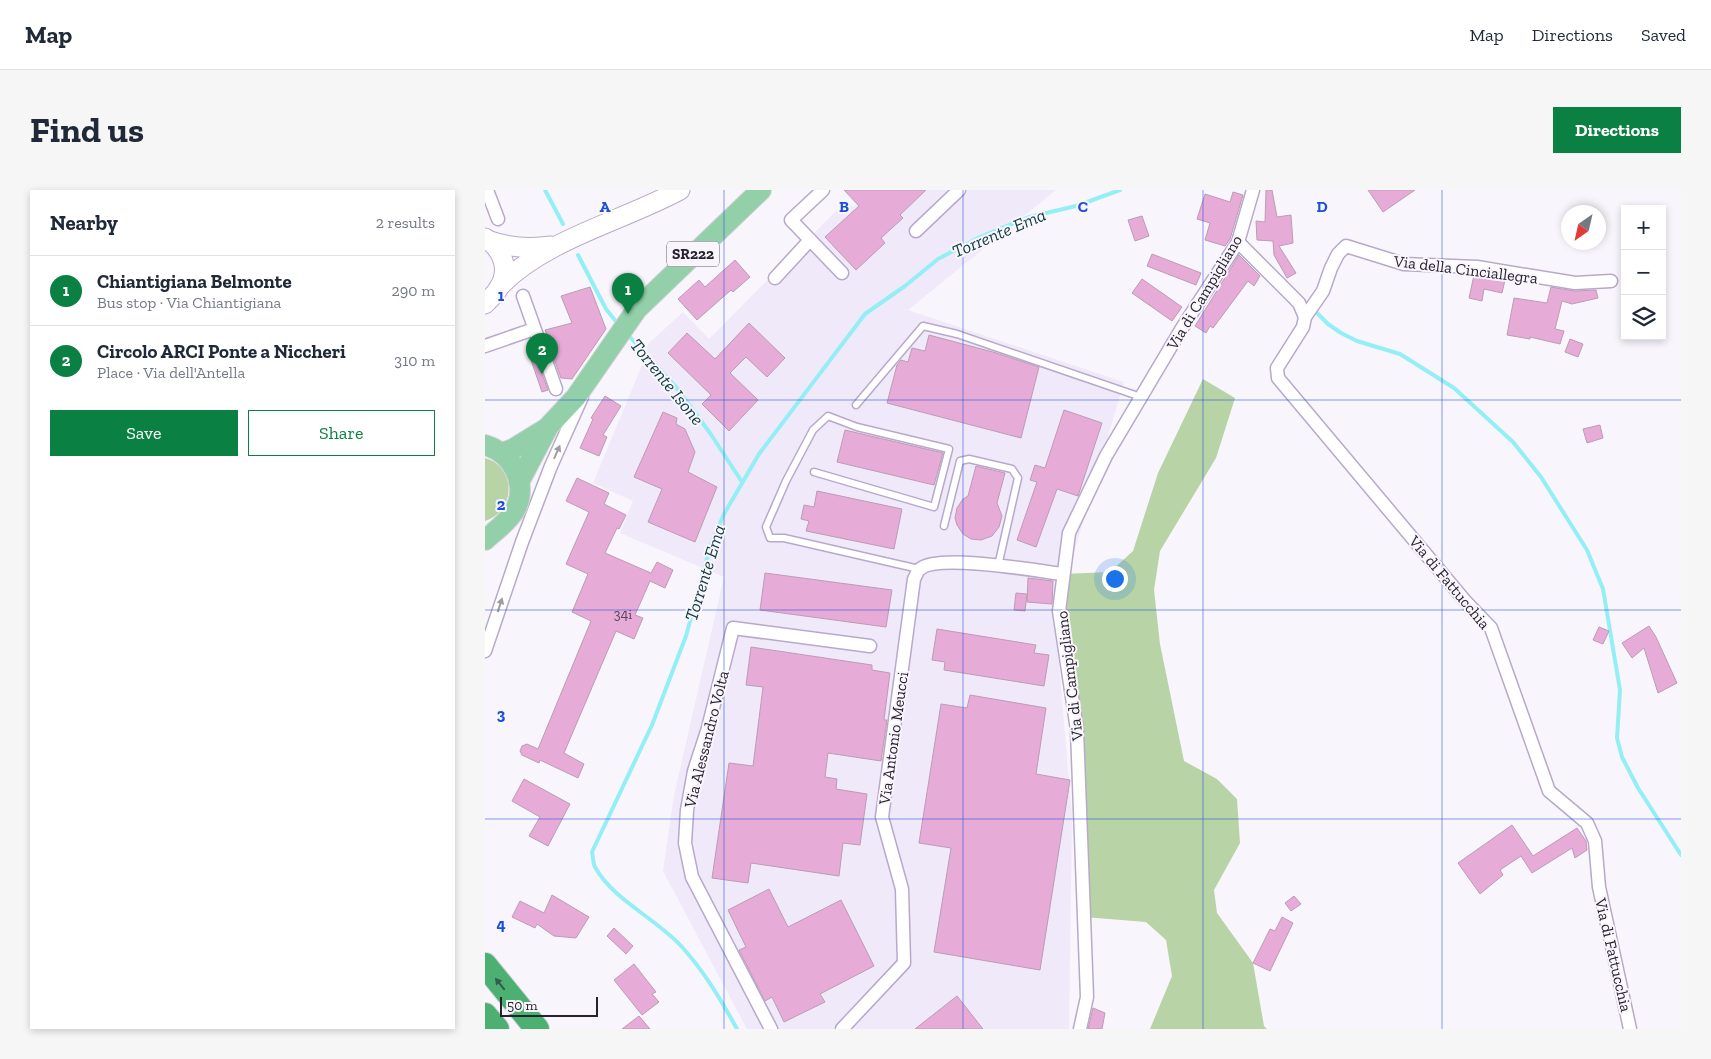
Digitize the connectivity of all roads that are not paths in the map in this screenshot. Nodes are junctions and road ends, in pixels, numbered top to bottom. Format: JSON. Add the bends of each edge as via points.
{"nodes":[{"id":1,"x":487,"y":190,"type":"edge"},
{"id":2,"x":680,"y":190,"type":"edge"},
{"id":3,"x":761,"y":190,"type":"edge"},
{"id":4,"x":823,"y":190,"type":"edge"},
{"id":5,"x":959,"y":190,"type":"edge"},
{"id":6,"x":1253,"y":190,"type":"edge"},
{"id":7,"x":498,"y":219,"type":"dead end"},
{"id":8,"x":916,"y":231,"type":"dead end"},
{"id":9,"x":488,"y":239,"type":"edge"},
{"id":10,"x":811,"y":240,"type":"junction"},
{"id":11,"x":1238,"y":242,"type":"junction"},
{"id":12,"x":558,"y":245,"type":"junction"},
{"id":13,"x":842,"y":273,"type":"dead end"},
{"id":14,"x":775,"y":278,"type":"dead end"},
{"id":15,"x":1611,"y":281,"type":"dead end"},
{"id":16,"x":501,"y":285,"type":"junction"},
{"id":17,"x":523,"y":296,"type":"dead end"},
{"id":18,"x":486,"y":302,"type":"edge"},
{"id":19,"x":1305,"y":317,"type":"junction"},
{"id":20,"x":535,"y":329,"type":"junction"},
{"id":21,"x":485,"y":346,"type":"edge"},
{"id":22,"x":592,"y":374,"type":"junction"},
{"id":23,"x":556,"y":389,"type":"dead end"},
{"id":24,"x":1141,"y":397,"type":"junction"},
{"id":25,"x":856,"y":405,"type":"dead end"},
{"id":26,"x":547,"y":428,"type":"junction"},
{"id":27,"x":485,"y":436,"type":"edge"},
{"id":28,"x":495,"y":450,"type":"edge"},
{"id":29,"x":814,"y":472,"type":"dead end"},
{"id":30,"x":519,"y":482,"type":"junction"},
{"id":31,"x":512,"y":514,"type":"junction"},
{"id":32,"x":944,"y":526,"type":"dead end"},
{"id":33,"x":485,"y":532,"type":"edge"},
{"id":34,"x":485,"y":540,"type":"edge"},
{"id":35,"x":522,"y":542,"type":"junction"},
{"id":36,"x":997,"y":566,"type":"junction"},
{"id":37,"x":919,"y":569,"type":"junction"},
{"id":38,"x":1063,"y":574,"type":"junction"},
{"id":39,"x":870,"y":646,"type":"dead end"},
{"id":40,"x":485,"y":651,"type":"edge"},
{"id":41,"x":485,"y":965,"type":"edge"},
{"id":42,"x":485,"y":1015,"type":"edge"},
{"id":43,"x":497,"y":1029,"type":"edge"},
{"id":44,"x":537,"y":1029,"type":"edge"},
{"id":45,"x":771,"y":1029,"type":"edge"},
{"id":46,"x":842,"y":1029,"type":"edge"},
{"id":47,"x":1081,"y":1029,"type":"edge"},
{"id":48,"x":1631,"y":1029,"type":"edge"}],
"edges":[{"from":1,"to":7,"type":"street"},
{"from":2,"to":12,"type":"main road"},
{"from":3,"to":22,"type":"main road","number":"SR222","via":[[658,287],[628,321]]},
{"from":4,"to":10,"type":"street","via":[[791,220]]},
{"from":5,"to":8,"type":"street"},
{"from":6,"to":11,"type":"street","name":"Via di Campigliano"},
{"from":9,"to":12,"type":"main road","via":[[526,248]]},
{"from":9,"to":16,"type":"main road","via":[[503,258]]},
{"from":10,"to":13,"type":"street"},
{"from":10,"to":14,"type":"street"},
{"from":11,"to":19,"type":"street","via":[[1299,304]]},
{"from":11,"to":24,"type":"street","name":"Via di Campigliano"},
{"from":12,"to":16,"type":"main road"},
{"from":15,"to":19,"type":"street","name":"Via della Cinciallegra","via":[[1575,283],[1477,267],[1404,264],[1346,246],[1338,254],[1323,291]]},
{"from":16,"to":18,"type":"main road"},
{"from":17,"to":20,"type":"street"},
{"from":19,"to":48,"type":"street","name":"Via di Fattucchia","via":[[1303,327],[1277,368],[1279,378],[1491,628],[1549,791],[1587,823],[1595,841],[1599,887]]},
{"from":20,"to":21,"type":"street"},
{"from":20,"to":23,"type":"street"},
{"from":22,"to":26,"type":"main road","number":"SR222"},
{"from":35,"to":22,"type":"street","one_way":true},
{"from":24,"to":25,"type":"lane","via":[[957,334],[923,326]]},
{"from":24,"to":38,"type":"street","name":"Via di Campigliano","via":[[1106,456],[1069,533]]},
{"from":26,"to":28,"type":"main road","number":"SR222","via":[[513,449]]},
{"from":26,"to":30,"type":"main road","number":"SR222"},
{"from":27,"to":28,"type":"main road"},
{"from":28,"to":30,"type":"main road","via":[[514,467]]},
{"from":29,"to":37,"type":"lane","via":[[934,507],[949,450],[857,427],[828,416],[813,430],[766,526],[771,538],[784,538]]},
{"from":30,"to":31,"type":"main road","number":"SR222","via":[[519,498]]},
{"from":31,"to":33,"type":"main road","via":[[498,527]]},
{"from":31,"to":34,"type":"main road","number":"SR222"},
{"from":31,"to":35,"type":"street","via":[[521,525]]},
{"from":32,"to":36,"type":"lane","via":[[960,461],[969,459],[1012,469],[1017,478]]},
{"from":40,"to":35,"type":"street","one_way":true},
{"from":36,"to":37,"type":"street","via":[[957,562],[932,563]]},
{"from":36,"to":38,"type":"street"},
{"from":37,"to":46,"type":"street","name":"Via Antonio Meucci","via":[[914,579],[882,817],[902,889],[904,963]]},
{"from":38,"to":47,"type":"street","name":"Via di Campigliano","via":[[1059,611],[1077,740],[1087,997]]},
{"from":39,"to":45,"type":"street","name":"Via Alessandro Volta","via":[[733,628],[694,771],[685,843],[692,877]]},
{"from":44,"to":41,"type":"highway","one_way":true},
{"from":42,"to":43,"type":"highway"}]}
